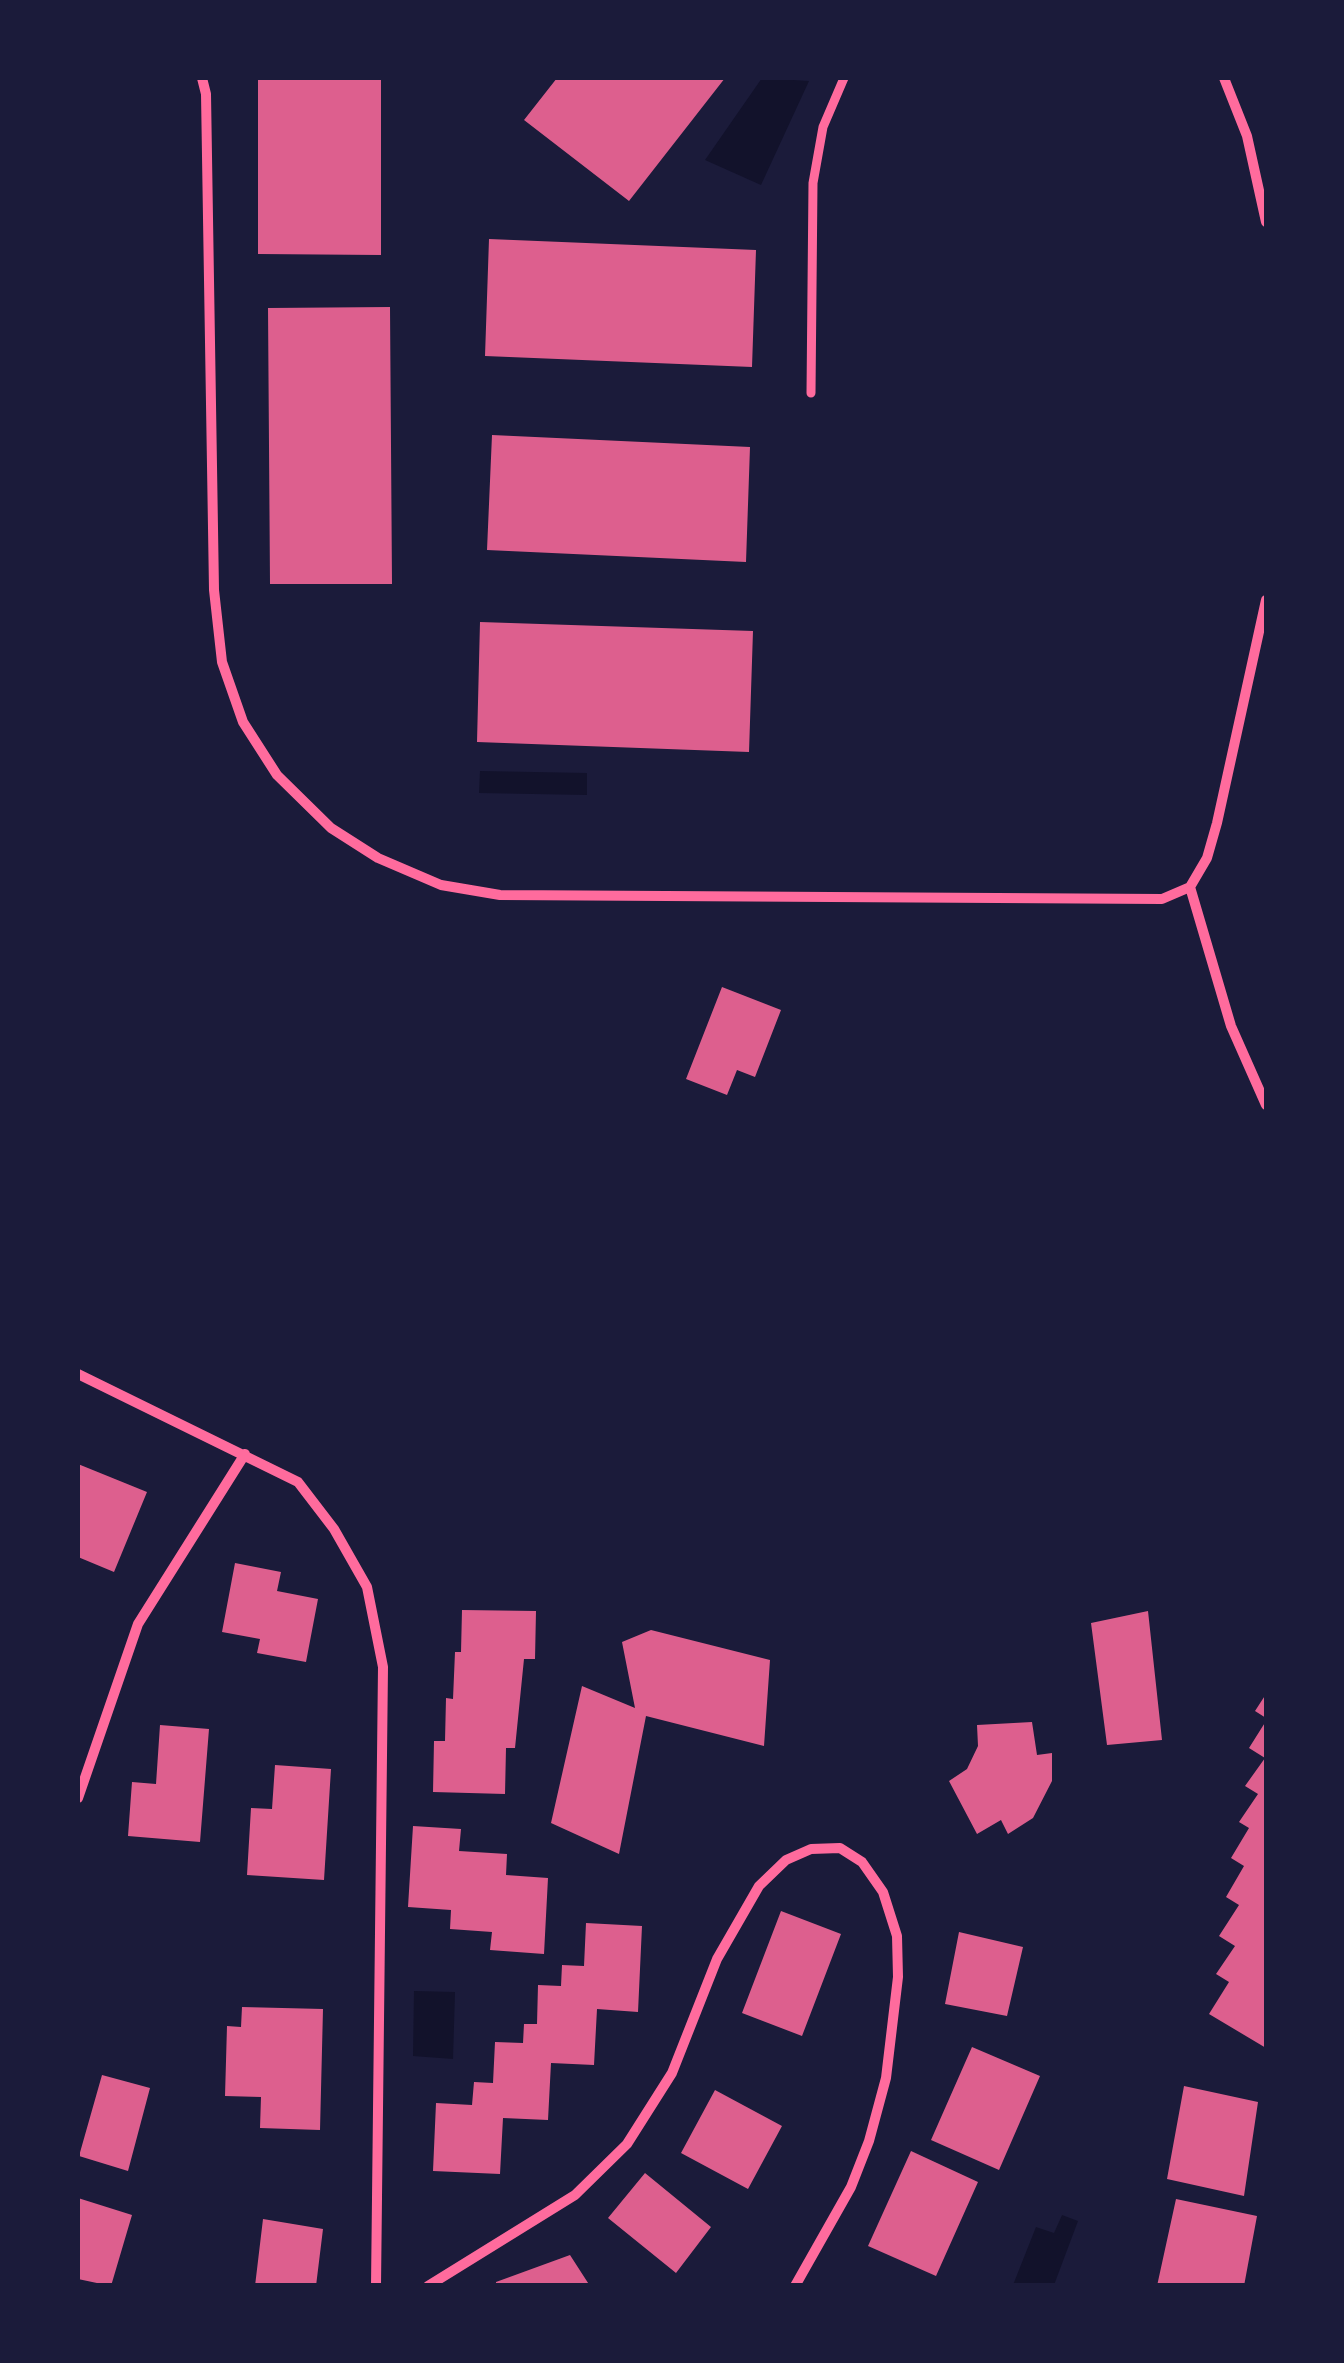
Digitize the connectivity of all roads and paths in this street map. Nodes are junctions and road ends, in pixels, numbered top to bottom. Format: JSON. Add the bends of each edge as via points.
{"nodes":[{"id":1,"x":202,"y":78,"type":"edge"},
{"id":2,"x":844,"y":78,"type":"edge"},
{"id":3,"x":1224,"y":78,"type":"edge"},
{"id":4,"x":1266,"y":222,"type":"edge"},
{"id":5,"x":811,"y":394,"type":"dead end"},
{"id":6,"x":1266,"y":600,"type":"edge"},
{"id":7,"x":1190,"y":887,"type":"junction"},
{"id":8,"x":1266,"y":1105,"type":"edge"},
{"id":9,"x":78,"y":1374,"type":"edge"},
{"id":10,"x":245,"y":1454,"type":"junction"},
{"id":11,"x":78,"y":1798,"type":"edge"},
{"id":12,"x":376,"y":2286,"type":"edge"},
{"id":13,"x":428,"y":2286,"type":"edge"},
{"id":14,"x":795,"y":2286,"type":"edge"}],
"edges":[{"from":1,"to":7,"type":"street","via":[[214,590],[222,662],[242,722],[277,774],[331,828],[440,885],[500,895],[1162,900]]},
{"from":2,"to":5,"type":"street","via":[[822,126],[812,184]]},
{"from":3,"to":4,"type":"street","via":[[1247,136]]},
{"from":6,"to":7,"type":"street","via":[[1217,823]]},
{"from":7,"to":8,"type":"street","via":[[1231,1026]]},
{"from":9,"to":10,"type":"street"},
{"from":10,"to":11,"type":"street","via":[[138,1624]]},
{"from":10,"to":12,"type":"street","via":[[298,1482],[334,1529],[367,1587],[382,1668]]},
{"from":13,"to":14,"type":"street","via":[[575,2195],[627,2144],[672,2073],[717,1960],[758,1886],[786,1860],[811,1849],[840,1848],[862,1862],[883,1892],[897,1936],[898,1977],[886,2078],[869,2141],[851,2188]]}]}
